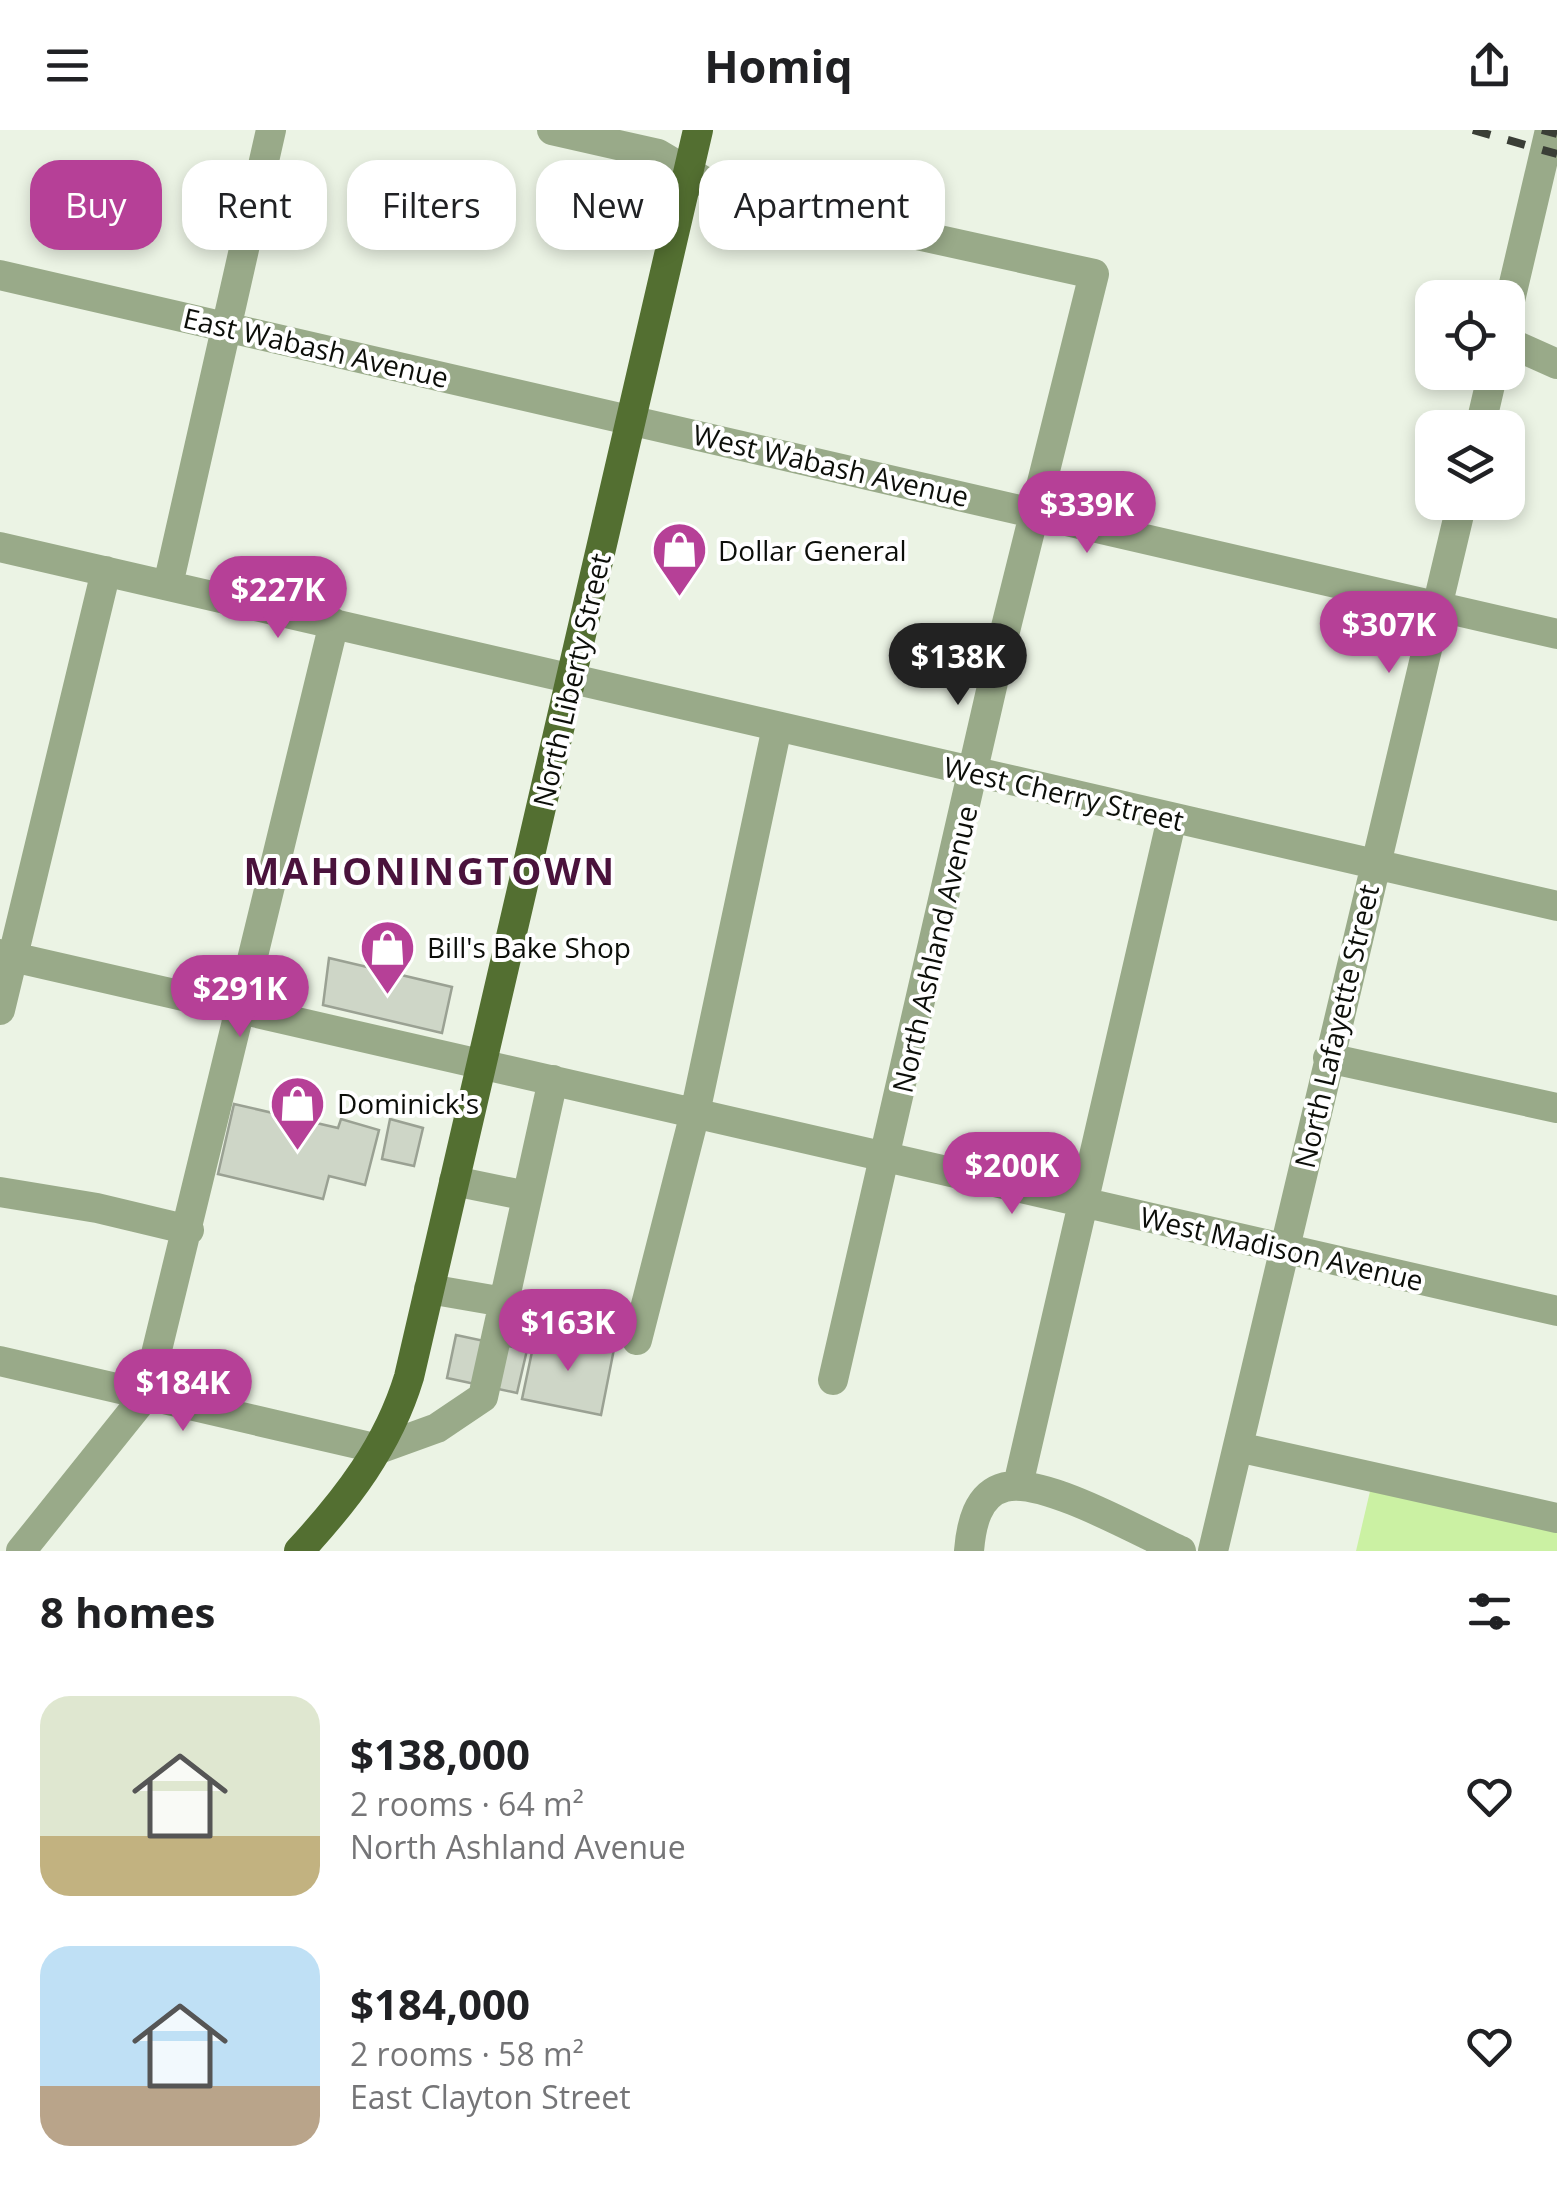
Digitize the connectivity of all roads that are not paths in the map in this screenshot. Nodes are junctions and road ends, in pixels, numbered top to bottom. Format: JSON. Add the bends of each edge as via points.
{"nodes":[{"id":1,"x":271,"y":130,"type":"edge"},
{"id":2,"x":552,"y":130,"type":"edge"},
{"id":3,"x":698,"y":130,"type":"edge"},
{"id":4,"x":1550,"y":132,"type":"edge"},
{"id":5,"x":688,"y":172,"type":"junction"},
{"id":6,"x":0,"y":275,"type":"edge"},
{"id":7,"x":1515,"y":280,"type":"edge"},
{"id":8,"x":227,"y":326,"type":"junction"},
{"id":9,"x":1525,"y":350,"type":"edge"},
{"id":10,"x":1557,"y":364,"type":"edge"},
{"id":11,"x":631,"y":419,"type":"junction"},
{"id":12,"x":1036,"y":513,"type":"junction"},
{"id":13,"x":1458,"y":520,"type":"edge"},
{"id":14,"x":0,"y":547,"type":"edge"},
{"id":15,"x":106,"y":571,"type":"junction"},
{"id":16,"x":168,"y":585,"type":"junction"},
{"id":17,"x":1437,"y":607,"type":"junction"},
{"id":18,"x":334,"y":623,"type":"junction"},
{"id":19,"x":1557,"y":634,"type":"edge"},
{"id":20,"x":571,"y":678,"type":"junction"},
{"id":21,"x":777,"y":727,"type":"junction"},
{"id":22,"x":975,"y":772,"type":"junction"},
{"id":23,"x":1172,"y":818,"type":"junction"},
{"id":24,"x":1375,"y":864,"type":"junction"},
{"id":25,"x":1557,"y":906,"type":"edge"},
{"id":26,"x":6,"y":955,"type":"edge"},
{"id":27,"x":238,"y":1008,"type":"junction"},
{"id":28,"x":0,"y":1010,"type":"edge"},
{"id":29,"x":1328,"y":1058,"type":"junction"},
{"id":30,"x":482,"y":1064,"type":"junction"},
{"id":31,"x":553,"y":1080,"type":"junction"},
{"id":32,"x":1557,"y":1108,"type":"edge"},
{"id":33,"x":694,"y":1113,"type":"junction"},
{"id":34,"x":887,"y":1157,"type":"junction"},
{"id":35,"x":454,"y":1181,"type":"junction"},
{"id":36,"x":0,"y":1192,"type":"edge"},
{"id":37,"x":528,"y":1196,"type":"junction"},
{"id":38,"x":1084,"y":1202,"type":"junction"},
{"id":39,"x":189,"y":1230,"type":"junction"},
{"id":40,"x":1283,"y":1248,"type":"junction"},
{"id":41,"x":429,"y":1289,"type":"junction"},
{"id":42,"x":504,"y":1302,"type":"junction"},
{"id":43,"x":1557,"y":1310,"type":"edge"},
{"id":44,"x":637,"y":1340,"type":"dead end"},
{"id":45,"x":0,"y":1361,"type":"edge"},
{"id":46,"x":833,"y":1380,"type":"dead end"},
{"id":47,"x":146,"y":1395,"type":"junction"},
{"id":48,"x":1238,"y":1447,"type":"junction"},
{"id":49,"x":378,"y":1449,"type":"junction"},
{"id":50,"x":1018,"y":1486,"type":"junction"},
{"id":51,"x":1557,"y":1518,"type":"edge"},
{"id":52,"x":22,"y":1551,"type":"edge"},
{"id":53,"x":299,"y":1551,"type":"edge"},
{"id":54,"x":968,"y":1551,"type":"edge"},
{"id":55,"x":1181,"y":1551,"type":"edge"},
{"id":56,"x":1212,"y":1551,"type":"edge"}],
"edges":[{"from":1,"to":8,"type":"street"},
{"from":2,"to":5,"type":"street","via":[[658,154]]},
{"from":3,"to":5,"type":"main road","name":"North Liberty Street"},
{"from":4,"to":7,"type":"street"},
{"from":5,"to":11,"type":"main road","name":"North Liberty Street"},
{"from":5,"to":12,"type":"street","name":"North Ashland Avenue","via":[[722,192],[1094,274]]},
{"from":6,"to":8,"type":"street","name":"East Wabash Avenue"},
{"from":8,"to":11,"type":"street","name":"East Wabash Avenue"},
{"from":8,"to":16,"type":"street"},
{"from":9,"to":10,"type":"street"},
{"from":11,"to":12,"type":"street","name":"West Wabash Avenue"},
{"from":11,"to":20,"type":"main road","name":"North Liberty Street"},
{"from":12,"to":17,"type":"street","name":"West Wabash Avenue"},
{"from":12,"to":22,"type":"street","name":"North Ashland Avenue"},
{"from":13,"to":17,"type":"street","name":"North Lafayette Street"},
{"from":14,"to":15,"type":"street","name":"West Cherry Street"},
{"from":15,"to":16,"type":"street","name":"West Cherry Street"},
{"from":15,"to":26,"type":"street"},
{"from":16,"to":18,"type":"street","name":"West Cherry Street"},
{"from":17,"to":19,"type":"street","name":"West Wabash Avenue"},
{"from":17,"to":24,"type":"street","name":"North Lafayette Street"},
{"from":18,"to":20,"type":"street","name":"West Cherry Street"},
{"from":18,"to":27,"type":"street"},
{"from":20,"to":21,"type":"street","name":"West Cherry Street"},
{"from":20,"to":30,"type":"main road","name":"North Liberty Street"},
{"from":21,"to":22,"type":"street","name":"West Cherry Street"},
{"from":21,"to":33,"type":"street"},
{"from":22,"to":23,"type":"street","name":"West Cherry Street"},
{"from":22,"to":34,"type":"street","name":"North Ashland Avenue"},
{"from":23,"to":24,"type":"street","name":"West Cherry Street"},
{"from":23,"to":38,"type":"street"},
{"from":24,"to":25,"type":"street","name":"West Cherry Street"},
{"from":24,"to":29,"type":"street","name":"North Lafayette Street"},
{"from":26,"to":27,"type":"street","name":"West Madison Avenue"},
{"from":26,"to":28,"type":"street"},
{"from":27,"to":30,"type":"street","name":"West Madison Avenue"},
{"from":27,"to":39,"type":"street"},
{"from":29,"to":32,"type":"street"},
{"from":29,"to":40,"type":"street","name":"North Lafayette Street"},
{"from":30,"to":31,"type":"street","name":"West Madison Avenue"},
{"from":30,"to":35,"type":"main road","name":"North Liberty Street"},
{"from":31,"to":33,"type":"street","name":"West Madison Avenue"},
{"from":31,"to":37,"type":"street"},
{"from":33,"to":34,"type":"street","name":"West Madison Avenue"},
{"from":33,"to":44,"type":"street"},
{"from":34,"to":38,"type":"street","name":"West Madison Avenue"},
{"from":34,"to":46,"type":"street","name":"North Ashland Avenue"},
{"from":35,"to":37,"type":"street"},
{"from":35,"to":41,"type":"main road","name":"North Liberty Street"},
{"from":36,"to":39,"type":"street"},
{"from":37,"to":42,"type":"street"},
{"from":38,"to":40,"type":"street","name":"West Madison Avenue"},
{"from":38,"to":50,"type":"street"},
{"from":39,"to":47,"type":"street"},
{"from":40,"to":43,"type":"street","name":"West Madison Avenue"},
{"from":40,"to":48,"type":"street","name":"North Lafayette Street"},
{"from":41,"to":42,"type":"street"},
{"from":41,"to":49,"type":"main road","name":"North Liberty Street","via":[[401,1402]]},
{"from":42,"to":49,"type":"street","via":[[483,1397],[437,1428]]},
{"from":45,"to":47,"type":"street"},
{"from":47,"to":49,"type":"street"},
{"from":47,"to":52,"type":"street"},
{"from":48,"to":51,"type":"street"},
{"from":48,"to":56,"type":"street","name":"North Lafayette Street"},
{"from":49,"to":53,"type":"main road","name":"North Liberty Street"},
{"from":50,"to":54,"type":"street","via":[[988,1497],[976,1514]]},
{"from":50,"to":55,"type":"street","via":[[1074,1501]]}]}
